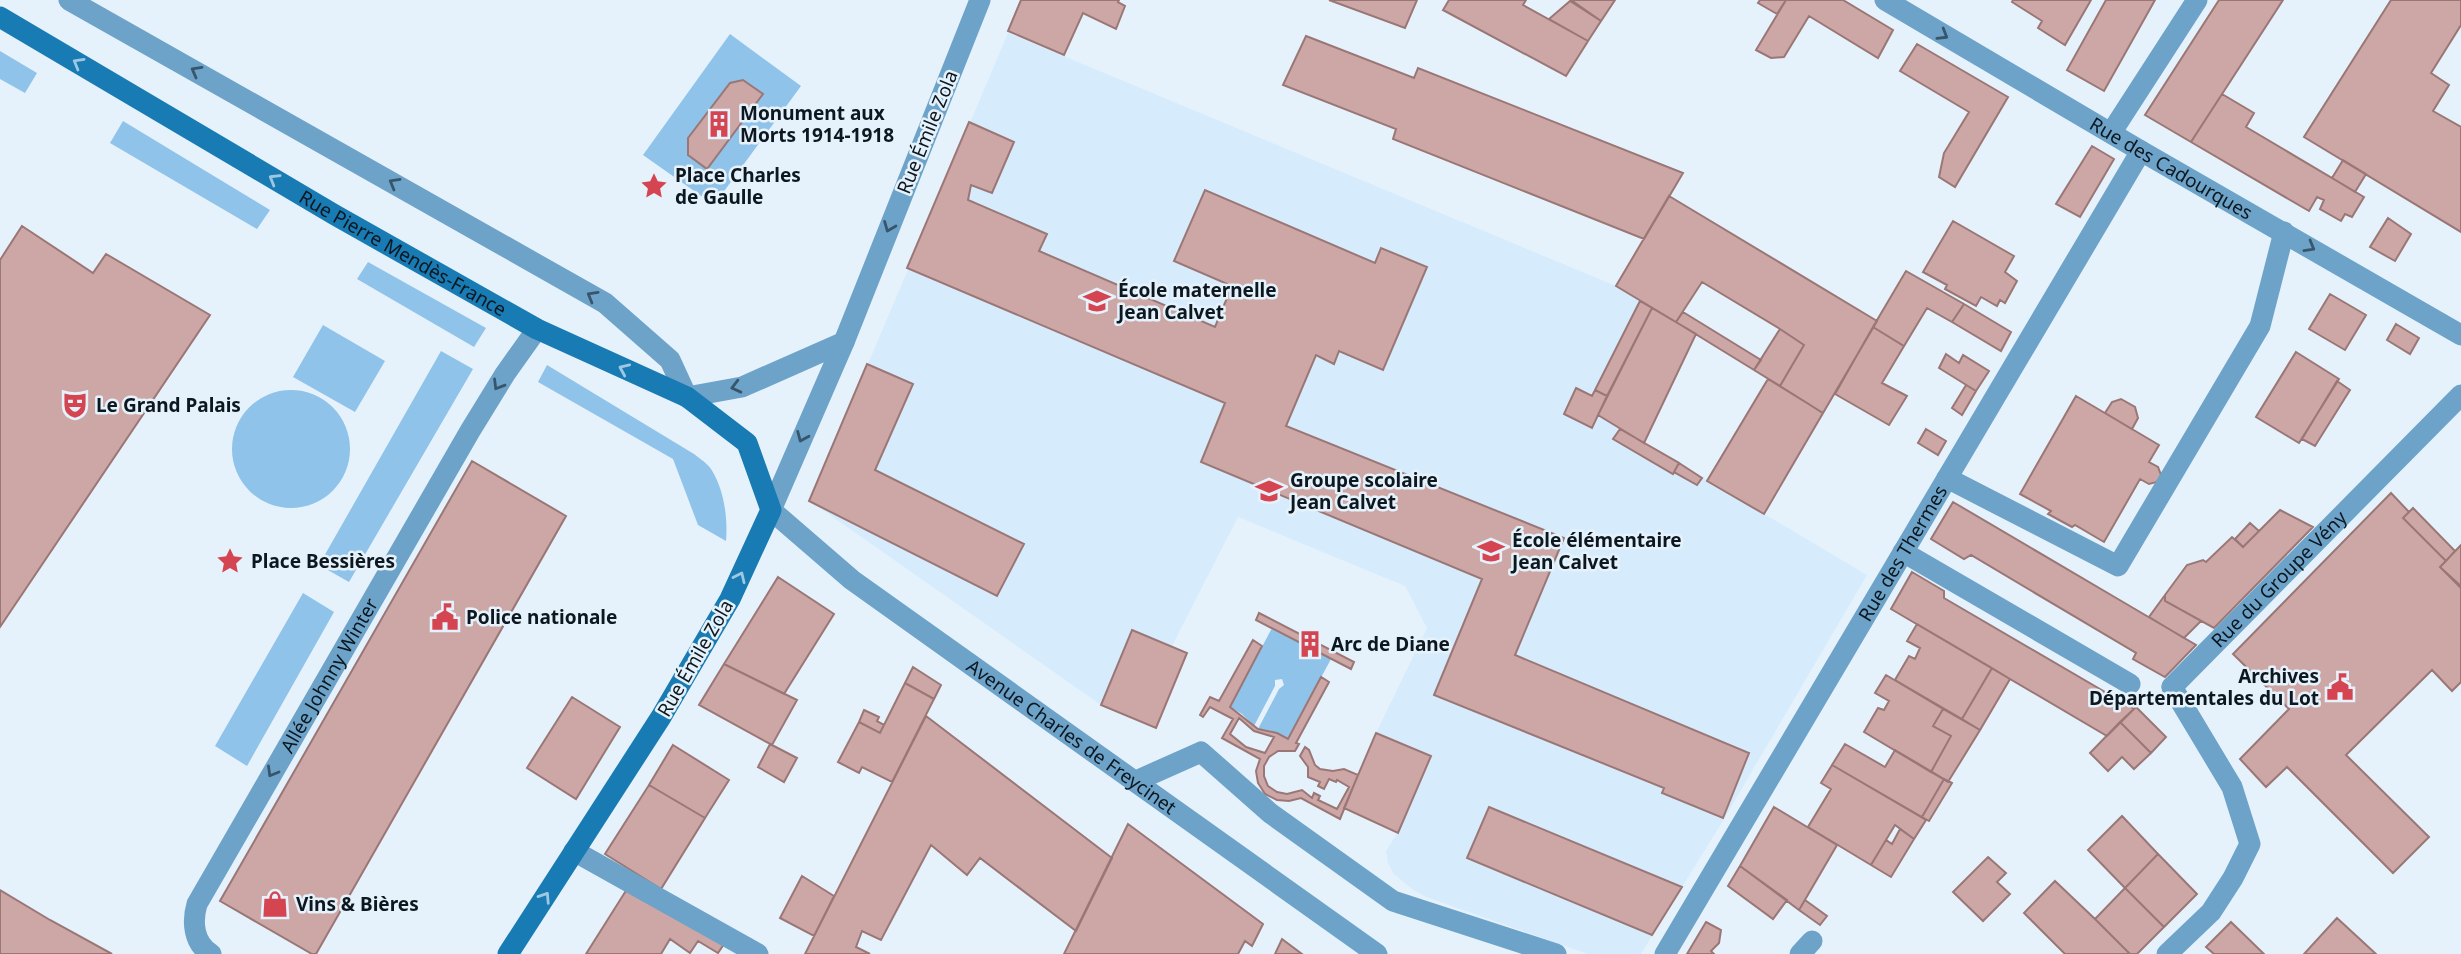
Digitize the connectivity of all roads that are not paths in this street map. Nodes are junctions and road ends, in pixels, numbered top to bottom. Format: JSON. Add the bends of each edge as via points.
{"nodes":[{"id":1,"x":69,"y":0,"type":"edge"},
{"id":2,"x":1885,"y":0,"type":"edge"},
{"id":3,"x":2197,"y":0,"type":"edge"},
{"id":4,"x":976,"y":1,"type":"edge"},
{"id":5,"x":0,"y":17,"type":"edge"},
{"id":6,"x":2111,"y":133,"type":"junction"},
{"id":7,"x":2141,"y":152,"type":"junction"},
{"id":8,"x":2284,"y":232,"type":"junction"},
{"id":9,"x":537,"y":329,"type":"junction"},
{"id":10,"x":2461,"y":335,"type":"edge"},
{"id":11,"x":844,"y":342,"type":"junction"},
{"id":12,"x":2461,"y":395,"type":"edge"},
{"id":13,"x":687,"y":397,"type":"junction"},
{"id":14,"x":1947,"y":478,"type":"junction"},
{"id":15,"x":771,"y":510,"type":"junction"},
{"id":16,"x":1903,"y":552,"type":"junction"},
{"id":17,"x":2130,"y":684,"type":"dead end"},
{"id":18,"x":1136,"y":781,"type":"junction"},
{"id":19,"x":574,"y":850,"type":"junction"},
{"id":20,"x":211,"y":954,"type":"edge"},
{"id":21,"x":508,"y":954,"type":"edge"},
{"id":22,"x":758,"y":954,"type":"edge"},
{"id":23,"x":1377,"y":954,"type":"edge"},
{"id":24,"x":1556,"y":954,"type":"edge"},
{"id":25,"x":1665,"y":954,"type":"edge"},
{"id":26,"x":2167,"y":954,"type":"edge"}],
"edges":[{"from":13,"to":1,"type":"street","one_way":true,"via":[[670,360],[605,303]]},
{"from":2,"to":6,"type":"street","name":"Rue des Cadourques","one_way":true},
{"from":3,"to":6,"type":"street"},
{"from":4,"to":11,"type":"street","name":"Rue Émile Zola","one_way":true},
{"from":9,"to":5,"type":"main road","name":"Rue Pierre Mendès-France","one_way":true},
{"from":6,"to":7,"type":"street","name":"Rue des Cadourques"},
{"from":7,"to":8,"type":"street","name":"Rue des Cadourques"},
{"from":7,"to":14,"type":"street","name":"Rue des Thermes"},
{"from":8,"to":10,"type":"street","name":"Rue des Cadourques","one_way":true},
{"from":8,"to":14,"type":"street","via":[[2260,326],[2118,566]]},
{"from":13,"to":9,"type":"main road","name":"Rue Pierre Mendès-France","one_way":true},
{"from":9,"to":20,"type":"street","name":"Allée Johnny Winter","one_way":true,"via":[[470,431],[197,904],[193,918],[196,934]]},
{"from":11,"to":13,"type":"street","one_way":true,"via":[[742,387]]},
{"from":11,"to":15,"type":"street","name":"Rue Émile Zola","one_way":true},
{"from":12,"to":26,"type":"street","name":"Rue du Groupe Vény","via":[[2172,687],[2232,787],[2250,844],[2211,912]]},
{"from":13,"to":15,"type":"main road","name":"Rue Pierre Mendès-France","via":[[747,443]]},
{"from":14,"to":16,"type":"street","name":"Rue des Thermes"},
{"from":15,"to":18,"type":"street","name":"Avenue Charles de Freycinet","via":[[852,580]]},
{"from":19,"to":15,"type":"main road","name":"Rue Émile Zola","one_way":true,"via":[[661,717],[730,599]]},
{"from":16,"to":17,"type":"street"},
{"from":16,"to":25,"type":"street","name":"Rue des Thermes"},
{"from":18,"to":23,"type":"street","name":"Avenue Charles de Freycinet"},
{"from":18,"to":24,"type":"street","via":[[1201,752],[1270,813],[1393,901]]},
{"from":21,"to":19,"type":"main road","name":"Rue Émile Zola","one_way":true},
{"from":19,"to":22,"type":"street"}]}
